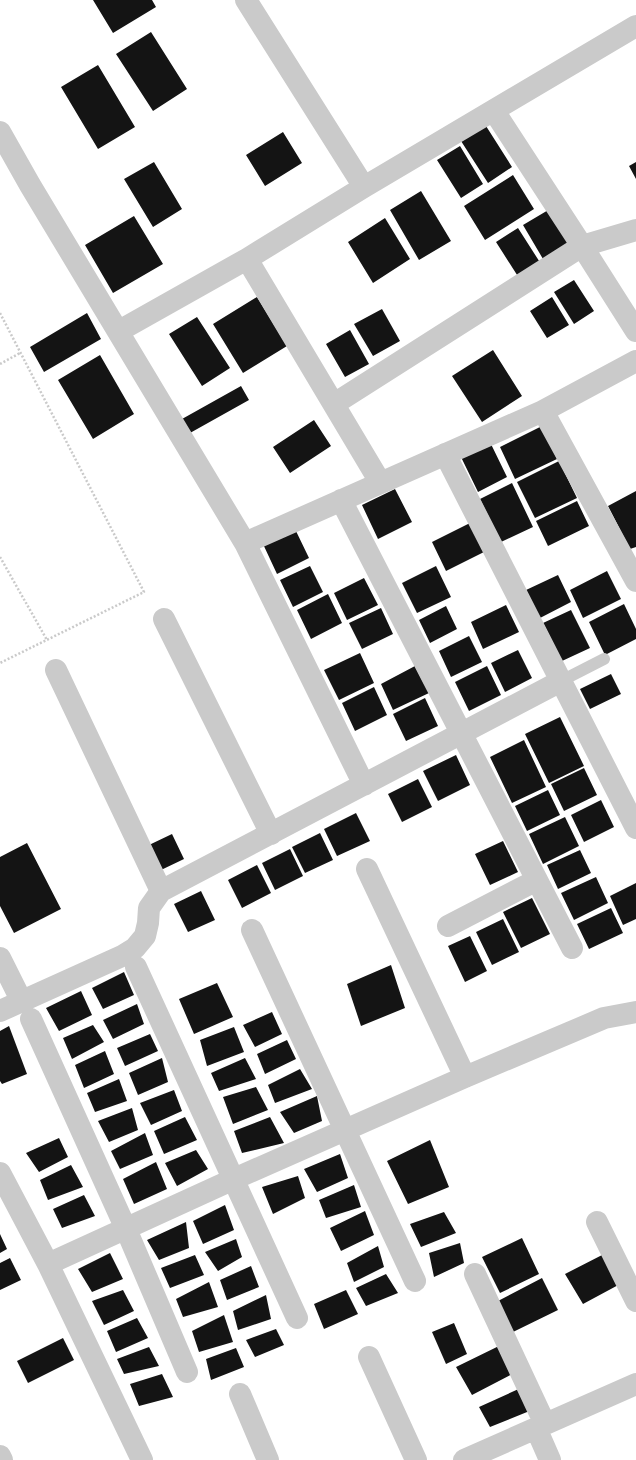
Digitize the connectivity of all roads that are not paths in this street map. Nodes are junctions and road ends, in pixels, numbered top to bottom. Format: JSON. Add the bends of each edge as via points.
{"nodes":[{"id":1,"x":246,"y":0,"type":"edge"},
{"id":2,"x":636,"y":26,"type":"edge"},
{"id":3,"x":494,"y":111,"type":"junction"},
{"id":4,"x":0,"y":132,"type":"edge"},
{"id":5,"x":364,"y":187,"type":"junction"},
{"id":6,"x":636,"y":230,"type":"edge"},
{"id":7,"x":582,"y":246,"type":"junction"},
{"id":8,"x":247,"y":259,"type":"junction"},
{"id":9,"x":636,"y":331,"type":"edge"},
{"id":10,"x":119,"y":332,"type":"junction"},
{"id":11,"x":636,"y":361,"type":"edge"},
{"id":12,"x":334,"y":404,"type":"junction"},
{"id":13,"x":543,"y":410,"type":"junction"},
{"id":14,"x":445,"y":454,"type":"junction"},
{"id":15,"x":380,"y":482,"type":"junction"},
{"id":16,"x":341,"y":500,"type":"junction"},
{"id":17,"x":245,"y":543,"type":"junction"},
{"id":18,"x":636,"y":581,"type":"edge"},
{"id":19,"x":164,"y":619,"type":"dead end"},
{"id":20,"x":604,"y":658,"type":"dead end"},
{"id":21,"x":56,"y":670,"type":"dead end"},
{"id":22,"x":561,"y":681,"type":"junction"},
{"id":23,"x":462,"y":733,"type":"junction"},
{"id":24,"x":364,"y":785,"type":"junction"},
{"id":25,"x":636,"y":828,"type":"edge"},
{"id":26,"x":271,"y":834,"type":"junction"},
{"id":27,"x":367,"y":869,"type":"dead end"},
{"id":28,"x":537,"y":880,"type":"junction"},
{"id":29,"x":161,"y":891,"type":"junction"},
{"id":30,"x":448,"y":926,"type":"dead end"},
{"id":31,"x":252,"y":930,"type":"dead end"},
{"id":32,"x":572,"y":948,"type":"dead end"},
{"id":33,"x":0,"y":958,"type":"edge"},
{"id":34,"x":136,"y":968,"type":"dead end"},
{"id":35,"x":26,"y":1010,"type":"junction"},
{"id":36,"x":0,"y":1011,"type":"edge"},
{"id":37,"x":636,"y":1012,"type":"edge"},
{"id":38,"x":465,"y":1077,"type":"junction"},
{"id":39,"x":345,"y":1129,"type":"junction"},
{"id":40,"x":0,"y":1173,"type":"edge"},
{"id":41,"x":234,"y":1179,"type":"junction"},
{"id":42,"x":597,"y":1222,"type":"dead end"},
{"id":43,"x":126,"y":1229,"type":"junction"},
{"id":44,"x":48,"y":1264,"type":"junction"},
{"id":45,"x":475,"y":1274,"type":"dead end"},
{"id":46,"x":415,"y":1281,"type":"dead end"},
{"id":47,"x":636,"y":1301,"type":"edge"},
{"id":48,"x":297,"y":1318,"type":"dead end"},
{"id":49,"x":369,"y":1357,"type":"dead end"},
{"id":50,"x":187,"y":1372,"type":"dead end"},
{"id":51,"x":636,"y":1384,"type":"edge"},
{"id":52,"x":240,"y":1394,"type":"dead end"},
{"id":53,"x":541,"y":1426,"type":"junction"},
{"id":54,"x":0,"y":1456,"type":"edge"},
{"id":55,"x":2,"y":1460,"type":"edge"},
{"id":56,"x":142,"y":1460,"type":"edge"},
{"id":57,"x":268,"y":1460,"type":"edge"},
{"id":58,"x":416,"y":1460,"type":"edge"},
{"id":59,"x":464,"y":1460,"type":"edge"},
{"id":60,"x":550,"y":1460,"type":"edge"}],
"edges":[{"from":1,"to":5,"type":"street"},
{"from":2,"to":3,"type":"street"},
{"from":3,"to":5,"type":"street"},
{"from":3,"to":7,"type":"street"},
{"from":4,"to":10,"type":"street"},
{"from":5,"to":8,"type":"street"},
{"from":6,"to":7,"type":"street"},
{"from":7,"to":9,"type":"street"},
{"from":7,"to":12,"type":"street"},
{"from":8,"to":10,"type":"street"},
{"from":8,"to":12,"type":"street"},
{"from":10,"to":17,"type":"street"},
{"from":11,"to":13,"type":"street"},
{"from":12,"to":15,"type":"street"},
{"from":13,"to":14,"type":"street"},
{"from":13,"to":18,"type":"street"},
{"from":14,"to":15,"type":"street"},
{"from":14,"to":22,"type":"street"},
{"from":15,"to":16,"type":"street"},
{"from":16,"to":17,"type":"street"},
{"from":16,"to":23,"type":"street"},
{"from":17,"to":24,"type":"street"},
{"from":19,"to":26,"type":"street"},
{"from":20,"to":22,"type":"lane"},
{"from":21,"to":29,"type":"street"},
{"from":22,"to":23,"type":"street"},
{"from":22,"to":25,"type":"street"},
{"from":23,"to":24,"type":"street"},
{"from":23,"to":28,"type":"street"},
{"from":24,"to":26,"type":"street"},
{"from":26,"to":29,"type":"street"},
{"from":27,"to":38,"type":"street"},
{"from":28,"to":30,"type":"street"},
{"from":28,"to":32,"type":"street"},
{"from":29,"to":35,"type":"street","via":[[149,908],[145,936],[135,948]]},
{"from":31,"to":39,"type":"street"},
{"from":33,"to":35,"type":"street"},
{"from":34,"to":41,"type":"street"},
{"from":35,"to":36,"type":"street"},
{"from":35,"to":43,"type":"street"},
{"from":37,"to":38,"type":"street","via":[[604,1018]]},
{"from":38,"to":39,"type":"street"},
{"from":39,"to":41,"type":"street"},
{"from":39,"to":46,"type":"street"},
{"from":40,"to":44,"type":"street"},
{"from":41,"to":43,"type":"street"},
{"from":41,"to":48,"type":"street"},
{"from":42,"to":47,"type":"street"},
{"from":43,"to":44,"type":"street"},
{"from":43,"to":50,"type":"street"},
{"from":44,"to":56,"type":"street"},
{"from":45,"to":53,"type":"street"},
{"from":49,"to":58,"type":"street"},
{"from":51,"to":53,"type":"street"},
{"from":52,"to":57,"type":"street"},
{"from":53,"to":59,"type":"street"},
{"from":53,"to":60,"type":"street"},
{"from":54,"to":55,"type":"street"}]}
